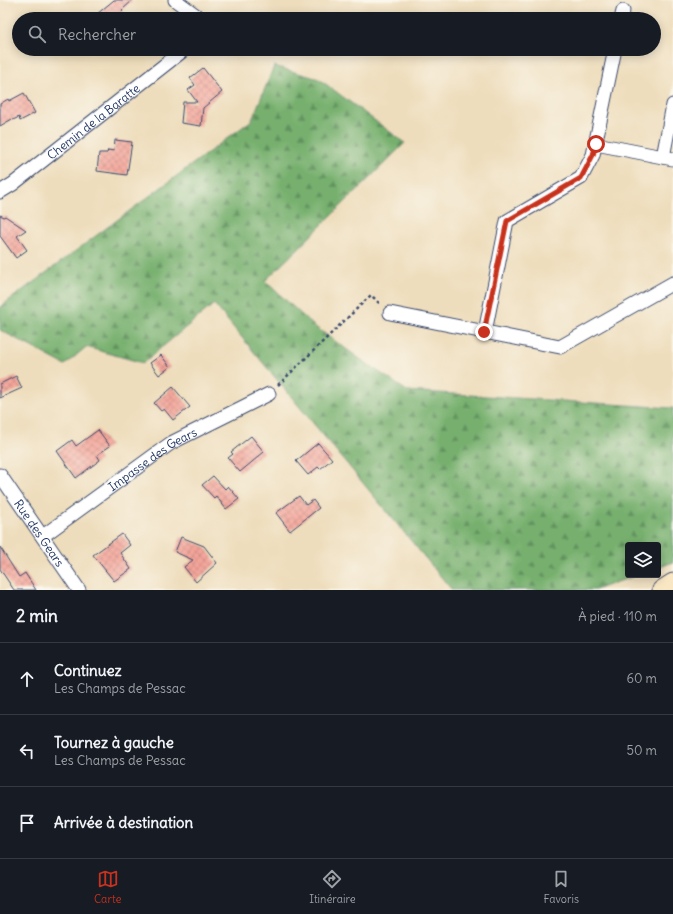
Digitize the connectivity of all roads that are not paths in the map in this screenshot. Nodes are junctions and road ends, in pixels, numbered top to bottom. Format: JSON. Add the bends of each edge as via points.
{"nodes":[{"id":1,"x":175,"y":0,"type":"edge"},
{"id":2,"x":192,"y":12,"type":"edge"},
{"id":3,"x":176,"y":56,"type":"edge"},
{"id":4,"x":614,"y":56,"type":"edge"},
{"id":5,"x":673,"y":105,"type":"edge"},
{"id":6,"x":596,"y":144,"type":"junction"},
{"id":7,"x":668,"y":158,"type":"edge"},
{"id":8,"x":0,"y":192,"type":"edge"},
{"id":9,"x":673,"y":283,"type":"edge"},
{"id":10,"x":390,"y":313,"type":"road end"},
{"id":11,"x":484,"y":332,"type":"junction"},
{"id":12,"x":269,"y":394,"type":"road end"},
{"id":13,"x":0,"y":475,"type":"edge"},
{"id":14,"x":43,"y":536,"type":"junction"},
{"id":15,"x":673,"y":583,"type":"edge"},
{"id":16,"x":79,"y":590,"type":"edge"},
{"id":17,"x":662,"y":590,"type":"edge"}],
"edges":[{"from":1,"to":2,"type":"street"},
{"from":3,"to":8,"type":"street","name":"Chemin de la Baratte"},
{"from":4,"to":6,"type":"street"},
{"from":5,"to":7,"type":"street"},
{"from":6,"to":7,"type":"street"},
{"from":6,"to":11,"type":"street","via":[[581,178],[507,221]]},
{"from":9,"to":11,"type":"street","via":[[560,347]]},
{"from":10,"to":11,"type":"street"},
{"from":12,"to":14,"type":"street","name":"Impasse des Gears","via":[[171,443]]},
{"from":13,"to":14,"type":"street","name":"Rue des Gears"},
{"from":14,"to":16,"type":"street","name":"Rue des Gears"},
{"from":15,"to":17,"type":"street"}]}
